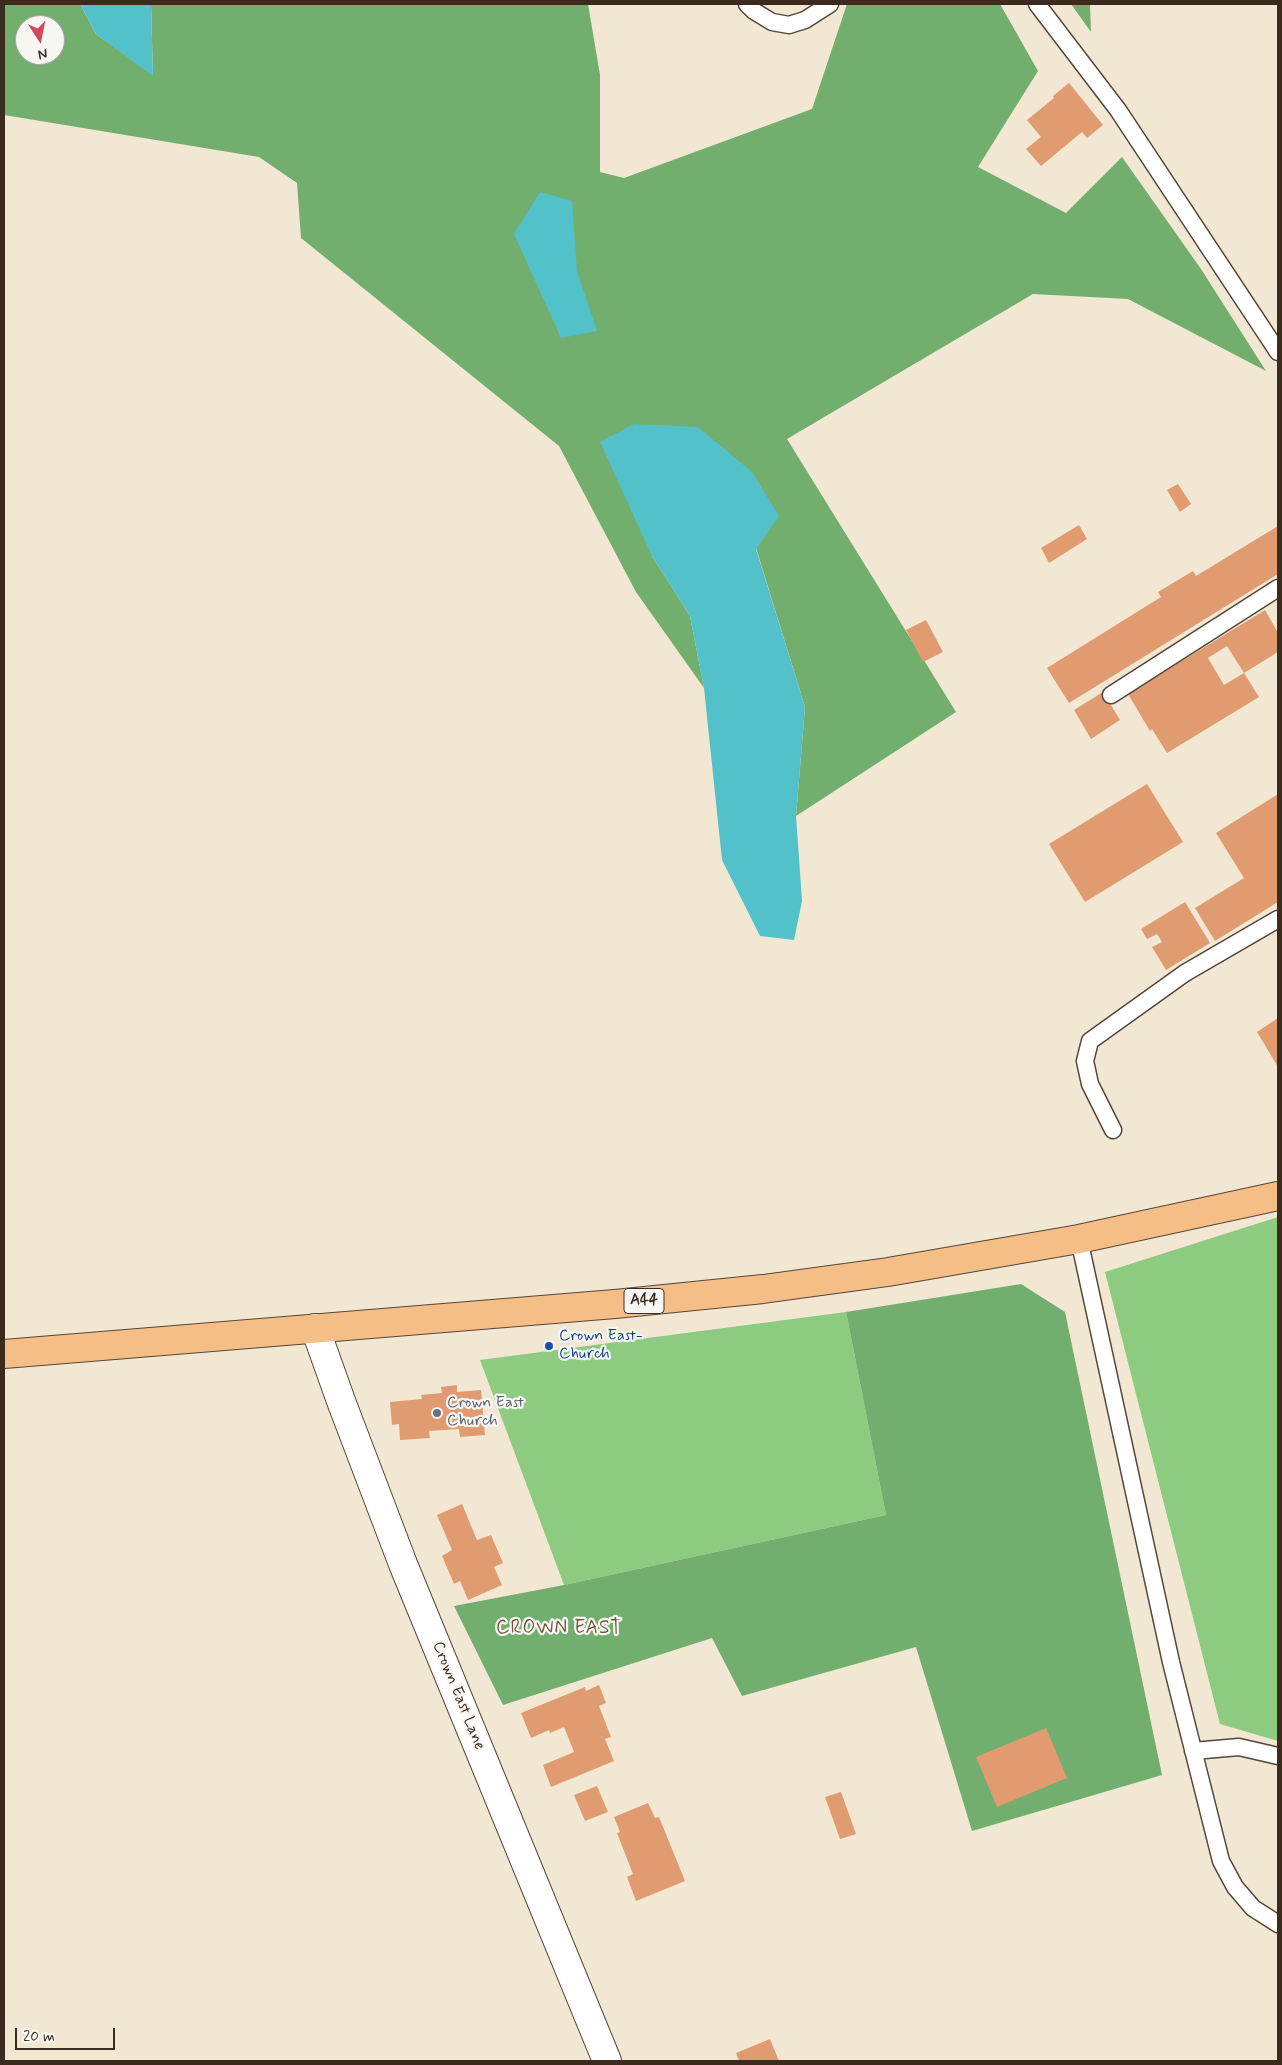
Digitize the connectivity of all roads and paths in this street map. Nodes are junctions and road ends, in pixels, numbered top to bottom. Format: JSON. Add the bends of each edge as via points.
{"nodes":[{"id":1,"x":747,"y":4,"type":"edge"},
{"id":2,"x":830,"y":4,"type":"edge"},
{"id":3,"x":1037,"y":4,"type":"edge"},
{"id":4,"x":1278,"y":352,"type":"edge"},
{"id":5,"x":1278,"y":588,"type":"edge"},
{"id":6,"x":1111,"y":695,"type":"dead end"},
{"id":7,"x":1278,"y":919,"type":"edge"},
{"id":8,"x":1113,"y":1130,"type":"dead end"},
{"id":9,"x":1278,"y":1196,"type":"edge"},
{"id":10,"x":1079,"y":1239,"type":"junction"},
{"id":11,"x":315,"y":1328,"type":"junction"},
{"id":12,"x":4,"y":1354,"type":"edge"},
{"id":13,"x":1193,"y":1751,"type":"junction"},
{"id":14,"x":1278,"y":1756,"type":"edge"},
{"id":15,"x":1278,"y":1924,"type":"edge"},
{"id":16,"x":607,"y":2061,"type":"edge"}],
"edges":[{"from":1,"to":2,"type":"lane","via":[[772,22],[789,25],[805,20]]},
{"from":3,"to":4,"type":"lane","via":[[1118,110]]},
{"from":5,"to":6,"type":"lane"},
{"from":7,"to":8,"type":"lane","via":[[1185,973],[1090,1041],[1084,1060],[1090,1084]]},
{"from":9,"to":10,"type":"highway","number":"A44"},
{"from":10,"to":11,"type":"highway","number":"A44","via":[[888,1272],[763,1289]]},
{"from":10,"to":13,"type":"lane","via":[[1166,1643]]},
{"from":11,"to":12,"type":"highway","number":"A44"},
{"from":11,"to":16,"type":"street","name":"Crown East Lane","via":[[404,1564]]},
{"from":13,"to":14,"type":"lane","via":[[1239,1746]]},
{"from":13,"to":15,"type":"lane","via":[[1221,1861],[1235,1887],[1252,1908]]}]}
